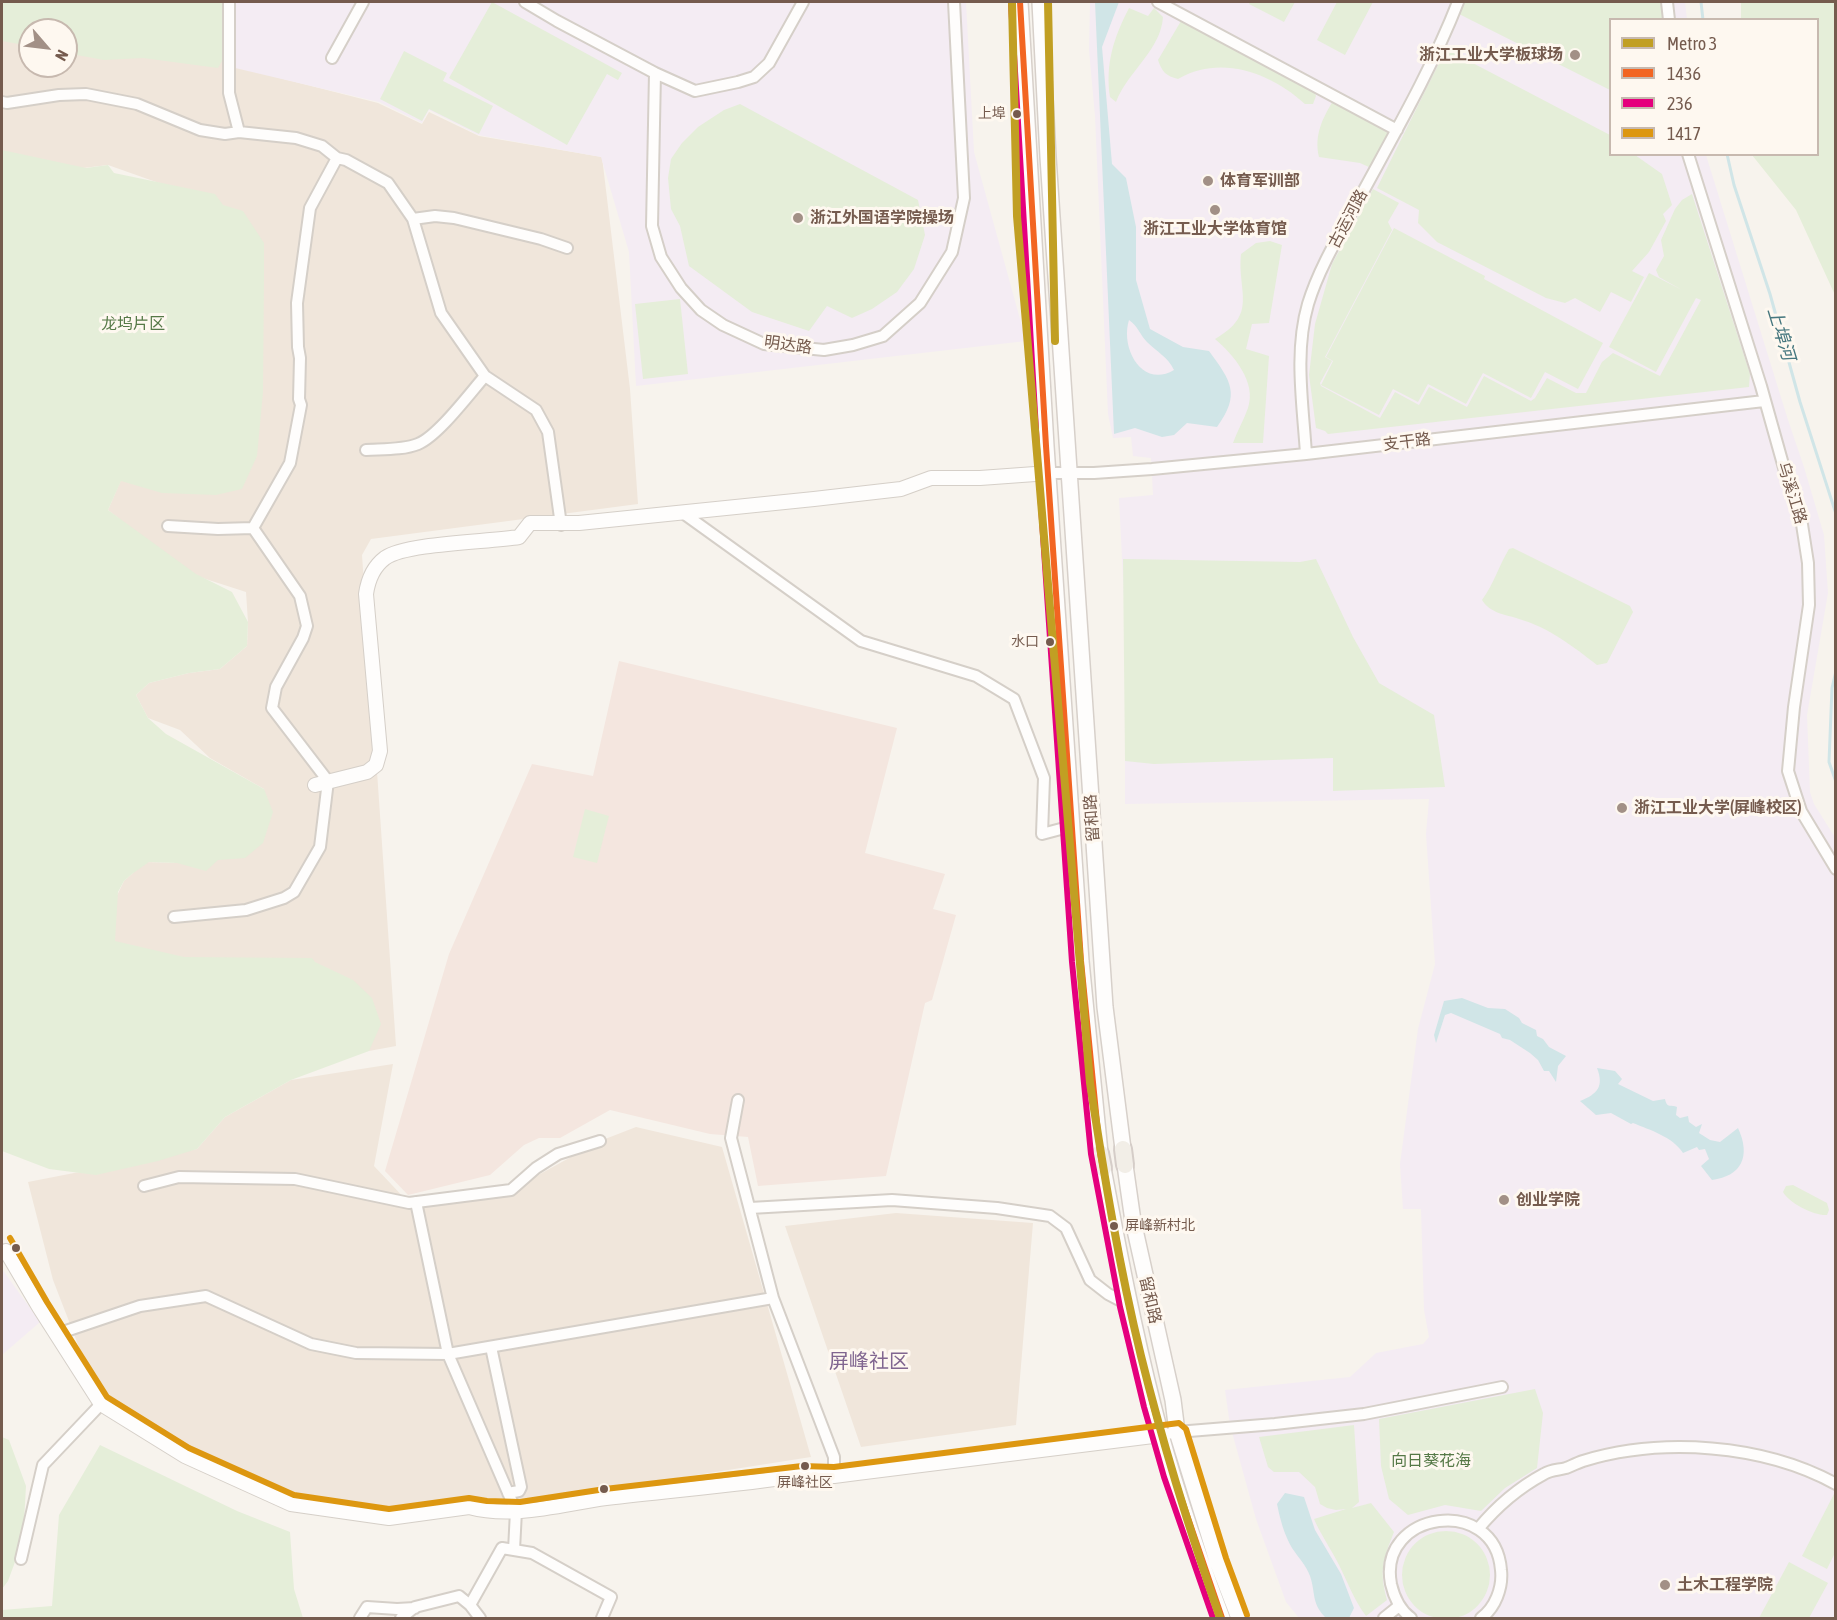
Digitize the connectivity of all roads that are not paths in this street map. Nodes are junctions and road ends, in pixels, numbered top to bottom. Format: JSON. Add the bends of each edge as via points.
{"nodes":[{"id":1,"x":229,"y":2,"type":"edge"},
{"id":2,"x":363,"y":2,"type":"edge"},
{"id":3,"x":525,"y":2,"type":"edge"},
{"id":4,"x":802,"y":2,"type":"edge"},
{"id":5,"x":954,"y":2,"type":"edge"},
{"id":6,"x":1020,"y":2,"type":"edge"},
{"id":7,"x":1040,"y":2,"type":"edge"},
{"id":8,"x":1158,"y":2,"type":"edge"},
{"id":9,"x":1458,"y":2,"type":"edge"},
{"id":10,"x":1667,"y":2,"type":"edge"},
{"id":11,"x":1669,"y":18,"type":"edge"},
{"id":12,"x":332,"y":58,"type":"dead end"},
{"id":13,"x":655,"y":73,"type":"junction"},
{"id":14,"x":2,"y":102,"type":"edge"},
{"id":15,"x":1396,"y":130,"type":"junction"},
{"id":16,"x":239,"y":132,"type":"junction"},
{"id":17,"x":1690,"y":156,"type":"edge"},
{"id":18,"x":337,"y":158,"type":"junction"},
{"id":19,"x":413,"y":219,"type":"junction"},
{"id":20,"x":567,"y":248,"type":"dead end"},
{"id":21,"x":485,"y":376,"type":"junction"},
{"id":22,"x":1764,"y":401,"type":"junction"},
{"id":23,"x":366,"y":450,"type":"dead end"},
{"id":24,"x":1306,"y":454,"type":"junction"},
{"id":25,"x":1049,"y":473,"type":"junction"},
{"id":26,"x":1069,"y":473,"type":"junction"},
{"id":27,"x":683,"y":513,"type":"junction"},
{"id":28,"x":561,"y":525,"type":"junction"},
{"id":29,"x":168,"y":526,"type":"dead end"},
{"id":30,"x":254,"y":528,"type":"junction"},
{"id":31,"x":321,"y":783,"type":"junction"},
{"id":32,"x":1072,"y":826,"type":"junction"},
{"id":33,"x":1836,"y":869,"type":"edge"},
{"id":34,"x":174,"y":917,"type":"dead end"},
{"id":35,"x":738,"y":1100,"type":"dead end"},
{"id":36,"x":600,"y":1141,"type":"dead end"},
{"id":37,"x":144,"y":1186,"type":"dead end"},
{"id":38,"x":416,"y":1202,"type":"junction"},
{"id":39,"x":750,"y":1208,"type":"junction"},
{"id":40,"x":4,"y":1247,"type":"edge"},
{"id":41,"x":774,"y":1298,"type":"junction"},
{"id":42,"x":1129,"y":1305,"type":"junction"},
{"id":43,"x":57,"y":1334,"type":"junction"},
{"id":44,"x":490,"y":1347,"type":"junction"},
{"id":45,"x":448,"y":1354,"type":"junction"},
{"id":46,"x":1502,"y":1388,"type":"dead end"},
{"id":47,"x":101,"y":1404,"type":"junction"},
{"id":48,"x":1177,"y":1432,"type":"junction"},
{"id":49,"x":1161,"y":1435,"type":"junction"},
{"id":50,"x":834,"y":1476,"type":"junction"},
{"id":51,"x":1836,"y":1484,"type":"edge"},
{"id":52,"x":508,"y":1493,"type":"junction"},
{"id":53,"x":516,"y":1511,"type":"junction"},
{"id":54,"x":1478,"y":1530,"type":"junction"},
{"id":55,"x":514,"y":1550,"type":"junction"},
{"id":56,"x":21,"y":1560,"type":"dead end"},
{"id":57,"x":470,"y":1605,"type":"junction"},
{"id":58,"x":1399,"y":1606,"type":"junction"},
{"id":59,"x":415,"y":1608,"type":"junction"},
{"id":60,"x":360,"y":1618,"type":"edge"},
{"id":61,"x":401,"y":1618,"type":"edge"},
{"id":62,"x":480,"y":1618,"type":"edge"},
{"id":63,"x":603,"y":1618,"type":"edge"},
{"id":64,"x":1222,"y":1618,"type":"edge"},
{"id":65,"x":1239,"y":1618,"type":"edge"},
{"id":66,"x":1384,"y":1618,"type":"edge"},
{"id":67,"x":1411,"y":1618,"type":"edge"},
{"id":68,"x":1481,"y":1618,"type":"edge"}],
"edges":[{"from":1,"to":16,"type":"street","via":[[229,93]]},
{"from":2,"to":12,"type":"street"},
{"from":3,"to":13,"type":"street"},
{"from":4,"to":13,"type":"street","via":[[770,63],[754,77],[695,91]]},
{"from":5,"to":13,"type":"street","name":"明达路","via":[[964,198],[952,252],[920,303],[883,336],[853,345],[824,350],[764,344],[723,325],[701,310],[681,288],[662,257],[652,226]]},
{"from":6,"to":25,"type":"main road","name":"留和路"},
{"from":7,"to":26,"type":"main road","name":"留和路"},
{"from":8,"to":15,"type":"street"},
{"from":9,"to":15,"type":"street","name":"古运河路"},
{"from":10,"to":11,"type":"street"},
{"from":14,"to":16,"type":"street","via":[[86,94],[137,104],[200,130]]},
{"from":15,"to":24,"type":"street","name":"古运河路","via":[[1317,280],[1308,306],[1300,368]]},
{"from":16,"to":18,"type":"street","via":[[296,138],[322,146]]},
{"from":17,"to":22,"type":"street","name":"乌溪江路"},
{"from":18,"to":19,"type":"street","via":[[388,183]]},
{"from":18,"to":30,"type":"street","via":[[310,208],[297,303],[301,405],[290,463]]},
{"from":19,"to":20,"type":"street","via":[[454,218]]},
{"from":19,"to":21,"type":"street","via":[[441,313]]},
{"from":21,"to":23,"type":"street","via":[[420,444]]},
{"from":21,"to":28,"type":"street","via":[[536,410],[548,432]]},
{"from":22,"to":24,"type":"street","name":"支干路"},
{"from":22,"to":33,"type":"street","name":"乌溪江路","via":[[1801,518],[1808,563],[1809,604],[1788,771],[1801,812]]},
{"from":24,"to":26,"type":"street","name":"支干路"},
{"from":25,"to":26,"type":"street","name":"支干路"},
{"from":25,"to":27,"type":"street","via":[[931,478],[901,489]]},
{"from":25,"to":32,"type":"main road","name":"留和路"},
{"from":26,"to":48,"type":"main road","name":"留和路","via":[[1105,1007],[1133,1221]]},
{"from":27,"to":28,"type":"street"},
{"from":27,"to":32,"type":"street","via":[[861,641],[976,676],[1014,699],[1044,778],[1042,834]]},
{"from":28,"to":31,"type":"street","via":[[530,523],[519,537],[436,546],[386,557],[368,580],[366,594],[380,751],[376,765],[367,772]]},
{"from":29,"to":30,"type":"street"},
{"from":30,"to":31,"type":"street","via":[[300,597],[307,626],[276,687],[272,708]]},
{"from":31,"to":34,"type":"street","via":[[320,847],[294,892],[246,910]]},
{"from":32,"to":42,"type":"main road","name":"留和路","via":[[1084,997],[1102,1160]]},
{"from":35,"to":39,"type":"street","via":[[731,1138]]},
{"from":36,"to":38,"type":"street","via":[[558,1154],[511,1190]]},
{"from":37,"to":38,"type":"street","via":[[178,1177],[294,1179]]},
{"from":38,"to":45,"type":"street"},
{"from":39,"to":41,"type":"street"},
{"from":39,"to":42,"type":"street","via":[[892,1200],[1050,1216],[1066,1228],[1090,1280]]},
{"from":40,"to":43,"type":"street"},
{"from":41,"to":44,"type":"street"},
{"from":41,"to":50,"type":"street","via":[[834,1457]]},
{"from":42,"to":49,"type":"main road","name":"留和路"},
{"from":43,"to":45,"type":"street","via":[[140,1306],[206,1296],[311,1344],[356,1353]]},
{"from":43,"to":47,"type":"street"},
{"from":44,"to":45,"type":"street"},
{"from":44,"to":52,"type":"street","via":[[521,1487]]},
{"from":45,"to":52,"type":"street"},
{"from":46,"to":48,"type":"street","via":[[1364,1414]]},
{"from":47,"to":53,"type":"street","via":[[185,1456],[291,1504],[389,1518],[470,1507]]},
{"from":47,"to":56,"type":"street","via":[[43,1465]]},
{"from":48,"to":49,"type":"street"},
{"from":48,"to":65,"type":"main road","name":"留和路"},
{"from":49,"to":50,"type":"street"},
{"from":49,"to":64,"type":"main road","name":"留和路"},
{"from":50,"to":53,"type":"street","via":[[803,1475]]},
{"from":51,"to":54,"type":"street","via":[[1771,1457],[1709,1449],[1656,1448],[1592,1459],[1546,1473],[1513,1493]]},
{"from":52,"to":53,"type":"street"},
{"from":53,"to":55,"type":"street"},
{"from":54,"to":58,"type":"street","via":[[1460,1521],[1439,1520],[1420,1526],[1404,1539],[1391,1564],[1392,1586]]},
{"from":54,"to":68,"type":"street","via":[[1494,1548],[1502,1571],[1498,1595],[1489,1613]]},
{"from":55,"to":57,"type":"street","via":[[502,1548]]},
{"from":55,"to":63,"type":"street","via":[[532,1553],[611,1597]]},
{"from":57,"to":59,"type":"street","via":[[459,1596]]},
{"from":57,"to":62,"type":"street"},
{"from":58,"to":66,"type":"street"},
{"from":58,"to":67,"type":"street"},
{"from":59,"to":60,"type":"street","via":[[367,1606]]},
{"from":59,"to":61,"type":"street"}]}
